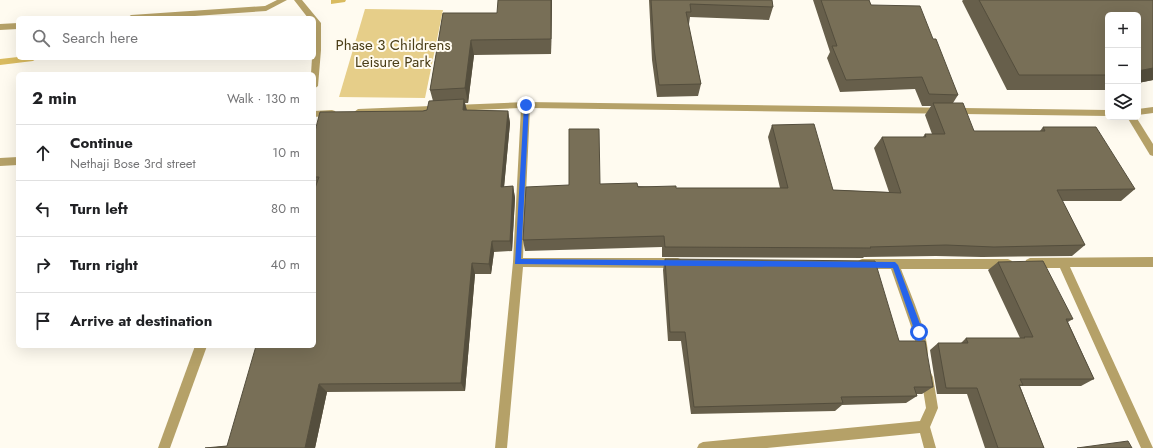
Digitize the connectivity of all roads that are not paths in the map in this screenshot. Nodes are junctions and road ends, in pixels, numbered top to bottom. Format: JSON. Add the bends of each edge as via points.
{"nodes":[{"id":1,"x":284,"y":0,"type":"edge"},
{"id":2,"x":299,"y":2,"type":"edge"},
{"id":3,"x":158,"y":16,"type":"edge"},
{"id":4,"x":311,"y":16,"type":"edge"},
{"id":5,"x":16,"y":26,"type":"edge"},
{"id":6,"x":0,"y":28,"type":"edge"},
{"id":7,"x":316,"y":40,"type":"edge"},
{"id":8,"x":315,"y":72,"type":"edge"},
{"id":9,"x":526,"y":105,"type":"junction"},
{"id":10,"x":1153,"y":110,"type":"edge"},
{"id":11,"x":1105,"y":112,"type":"edge"},
{"id":12,"x":1141,"y":112,"type":"edge"},
{"id":13,"x":316,"y":114,"type":"edge"},
{"id":14,"x":1133,"y":120,"type":"edge"},
{"id":15,"x":1153,"y":152,"type":"edge"},
{"id":16,"x":16,"y":161,"type":"edge"},
{"id":17,"x":0,"y":162,"type":"edge"},
{"id":18,"x":518,"y":262,"type":"junction"},
{"id":19,"x":1153,"y":262,"type":"edge"},
{"id":20,"x":691,"y":263,"type":"edge"},
{"id":21,"x":1063,"y":263,"type":"junction"},
{"id":22,"x":848,"y":264,"type":"edge"},
{"id":23,"x":895,"y":265,"type":"junction"},
{"id":24,"x":200,"y":348,"type":"edge"},
{"id":25,"x":924,"y":427,"type":"junction"},
{"id":26,"x":164,"y":448,"type":"edge"},
{"id":27,"x":501,"y":448,"type":"edge"},
{"id":28,"x":703,"y":448,"type":"edge"},
{"id":29,"x":930,"y":448,"type":"edge"},
{"id":30,"x":1147,"y":448,"type":"edge"}],
"edges":[{"from":1,"to":3,"type":"street","via":[[266,8]]},
{"from":2,"to":4,"type":"street"},
{"from":5,"to":6,"type":"street"},
{"from":7,"to":8,"type":"street"},
{"from":9,"to":11,"type":"street"},
{"from":9,"to":13,"type":"street"},
{"from":9,"to":18,"type":"street"},
{"from":10,"to":12,"type":"street"},
{"from":14,"to":15,"type":"street"},
{"from":16,"to":17,"type":"street"},
{"from":18,"to":20,"type":"street"},
{"from":18,"to":27,"type":"street"},
{"from":19,"to":21,"type":"street"},
{"from":21,"to":23,"type":"street"},
{"from":21,"to":30,"type":"street"},
{"from":22,"to":23,"type":"street"},
{"from":23,"to":25,"type":"street","via":[[920,340],[932,408]]},
{"from":24,"to":26,"type":"street"},
{"from":25,"to":28,"type":"street"},
{"from":25,"to":29,"type":"street"}]}
